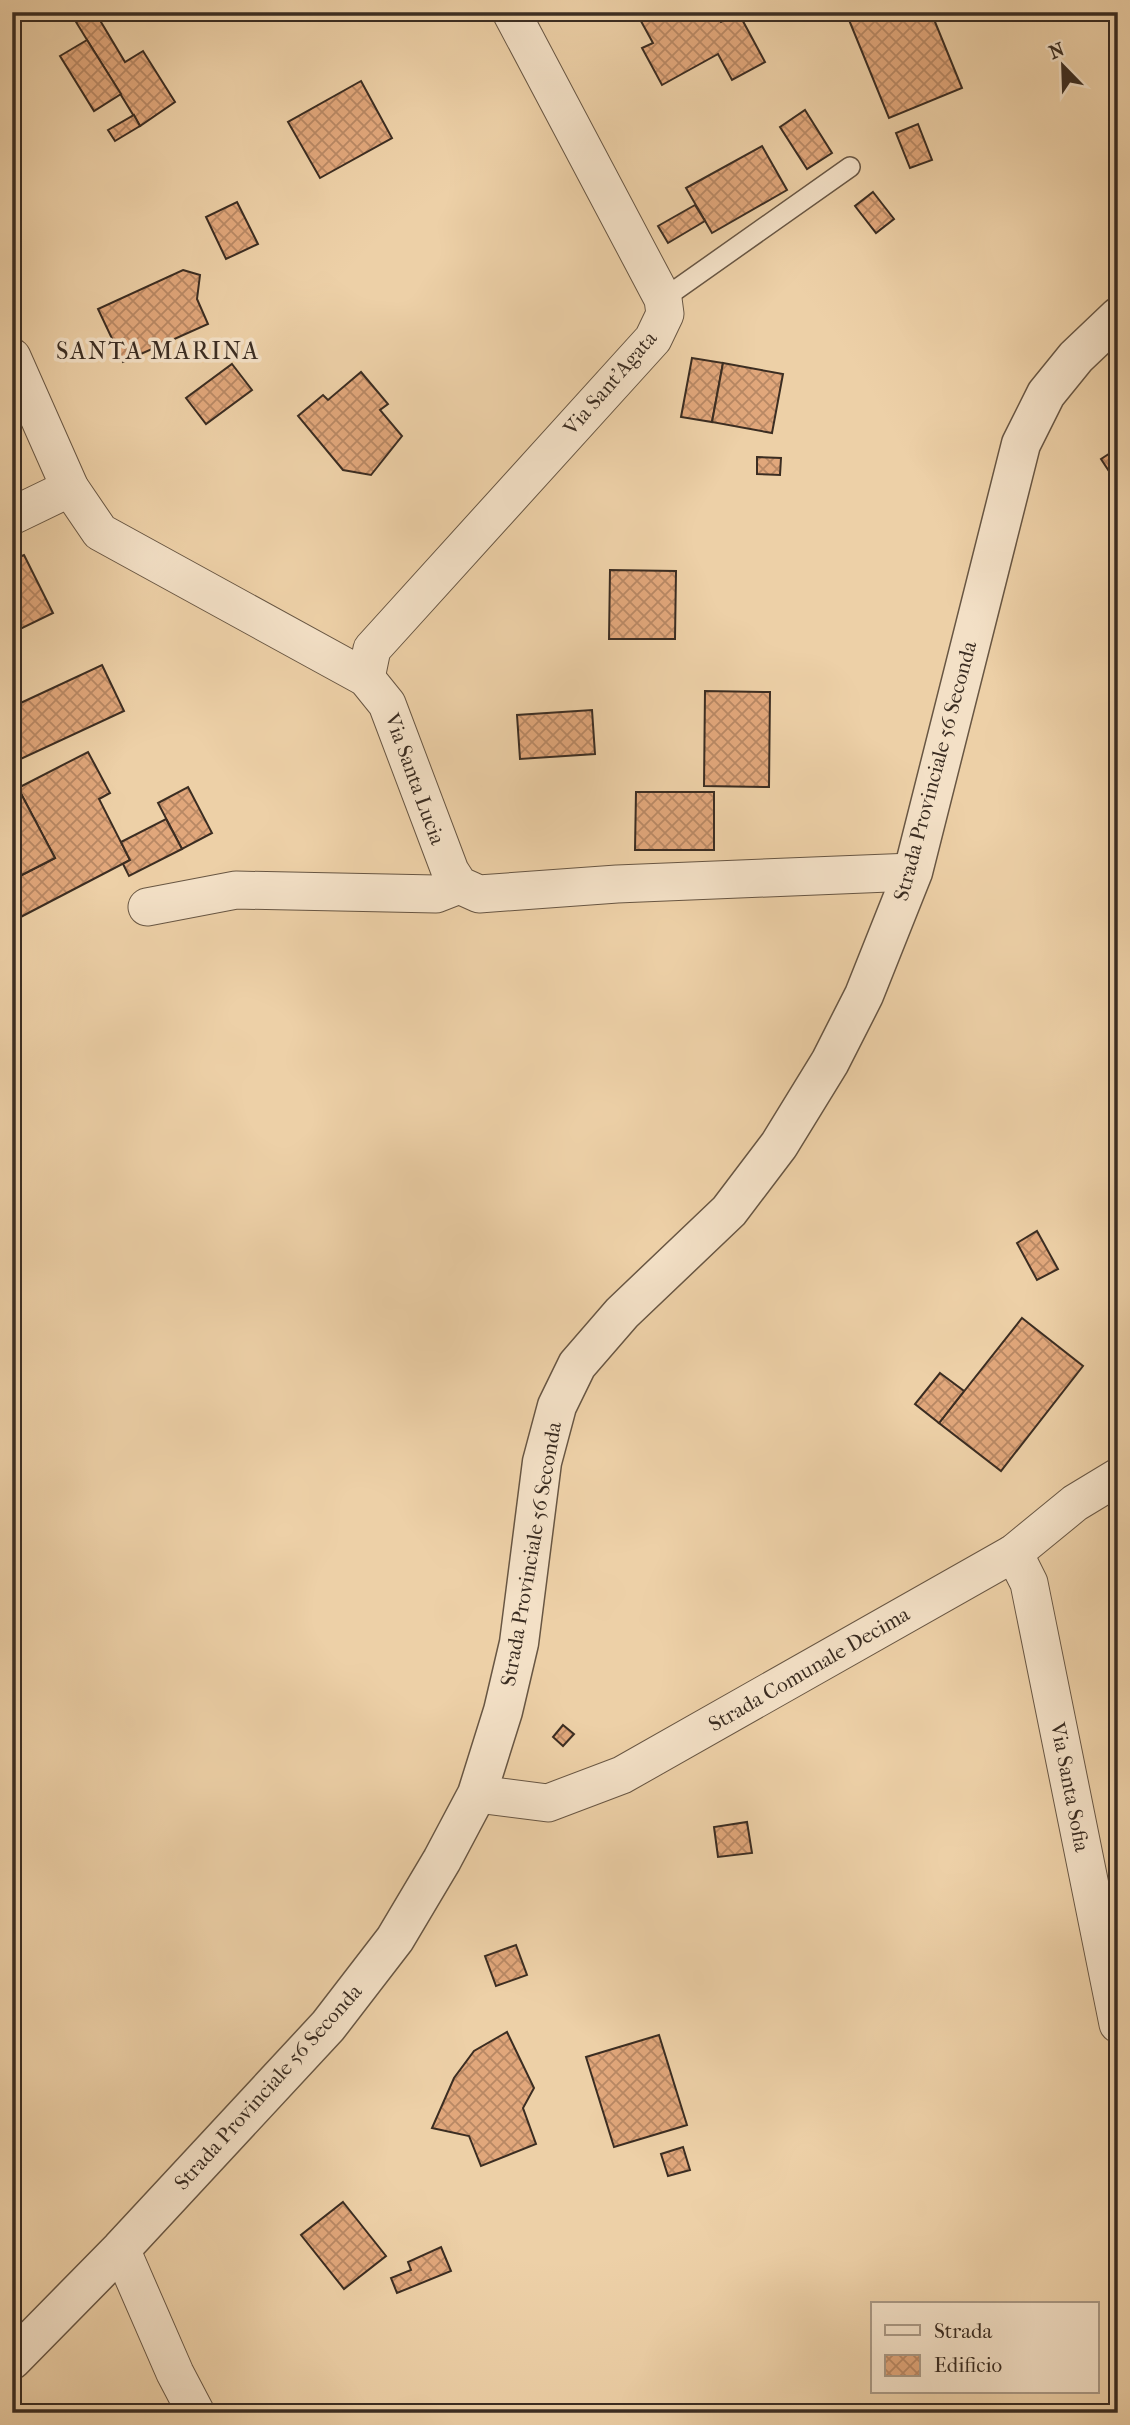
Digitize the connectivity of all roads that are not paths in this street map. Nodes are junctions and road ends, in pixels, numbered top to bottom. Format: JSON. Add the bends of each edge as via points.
{"nodes":[{"id":1,"x":511,"y":12,"type":"edge"},
{"id":2,"x":850,"y":167,"type":"dead end"},
{"id":3,"x":663,"y":299,"type":"junction"},
{"id":4,"x":1118,"y":317,"type":"edge"},
{"id":5,"x":12,"y":358,"type":"edge"},
{"id":6,"x":70,"y":488,"type":"junction"},
{"id":7,"x":12,"y":516,"type":"edge"},
{"id":8,"x":366,"y":678,"type":"junction"},
{"id":9,"x":913,"y":872,"type":"junction"},
{"id":10,"x":459,"y":885,"type":"junction"},
{"id":11,"x":147,"y":907,"type":"dead end"},
{"id":12,"x":1118,"y":1477,"type":"edge"},
{"id":13,"x":1014,"y":1553,"type":"junction"},
{"id":14,"x":477,"y":1794,"type":"junction"},
{"id":15,"x":1118,"y":2024,"type":"edge"},
{"id":16,"x":121,"y":2249,"type":"junction"},
{"id":17,"x":12,"y":2360,"type":"edge"},
{"id":18,"x":196,"y":2413,"type":"edge"}],
"edges":[{"from":1,"to":3,"type":"street"},
{"from":2,"to":3,"type":"lane"},
{"from":3,"to":8,"type":"street","name":"Via Sant'Agata","via":[[665,314],[653,339],[372,649]]},
{"from":4,"to":9,"type":"street","name":"Strada Provinciale 56 Seconda","via":[[1046,394],[1021,444]]},
{"from":5,"to":6,"type":"street","name":"Via Santa Lucia"},
{"from":6,"to":7,"type":"street"},
{"from":6,"to":8,"type":"street","name":"Via Santa Lucia","via":[[100,532]]},
{"from":8,"to":10,"type":"street","name":"Via Santa Lucia","via":[[387,704]]},
{"from":9,"to":10,"type":"street","via":[[479,894]]},
{"from":9,"to":14,"type":"street","name":"Strada Provinciale 56 Seconda","via":[[864,995],[779,1145],[729,1211],[622,1313],[577,1365],[557,1406],[542,1462],[519,1643]]},
{"from":10,"to":11,"type":"street","via":[[436,894],[236,890]]},
{"from":12,"to":13,"type":"street","name":"Strada Comunale Decima","via":[[1075,1503]]},
{"from":13,"to":14,"type":"street","name":"Strada Comunale Decima","via":[[622,1775],[548,1803]]},
{"from":13,"to":15,"type":"street","name":"Via Santa Sofia","via":[[1029,1583]]},
{"from":14,"to":16,"type":"street","name":"Strada Provinciale 56 Seconda","via":[[396,1939],[328,2026]]},
{"from":16,"to":17,"type":"street","name":"Strada Provinciale 56 Seconda"},
{"from":16,"to":18,"type":"street"}]}
